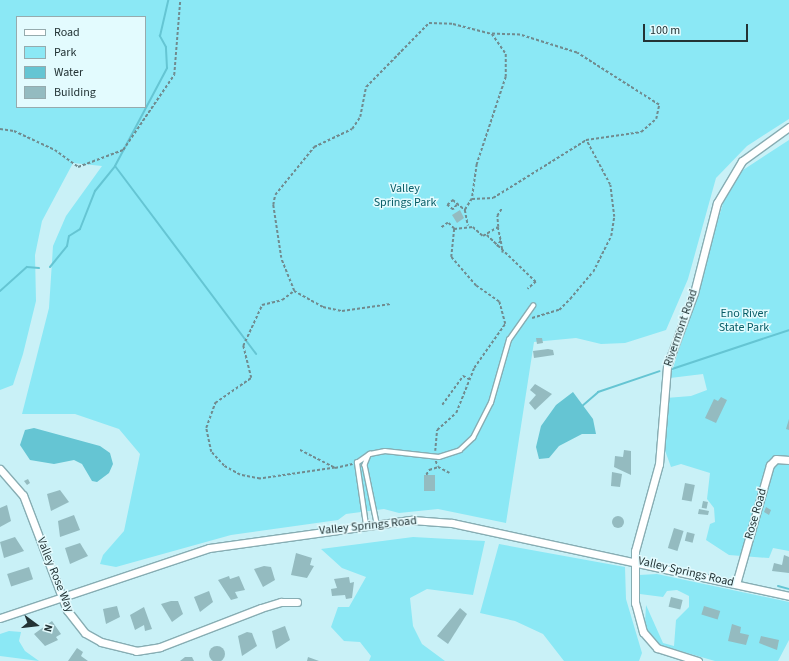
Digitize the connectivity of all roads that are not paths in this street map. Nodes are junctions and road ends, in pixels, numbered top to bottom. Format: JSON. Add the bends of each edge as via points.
{"nodes":[{"id":1,"x":789,"y":126,"type":"edge"},
{"id":2,"x":533,"y":306,"type":"dead end"},
{"id":3,"x":370,"y":454,"type":"junction"},
{"id":4,"x":789,"y":460,"type":"edge"},
{"id":5,"x":0,"y":469,"type":"edge"},
{"id":6,"x":377,"y":523,"type":"junction"},
{"id":7,"x":366,"y":525,"type":"junction"},
{"id":8,"x":633,"y":560,"type":"junction"},
{"id":9,"x":736,"y":584,"type":"junction"},
{"id":10,"x":789,"y":596,"type":"edge"},
{"id":11,"x":61,"y":597,"type":"junction"},
{"id":12,"x":297,"y":602,"type":"dead end"},
{"id":13,"x":0,"y":618,"type":"edge"},
{"id":14,"x":698,"y":661,"type":"edge"}],
"edges":[{"from":1,"to":8,"type":"street","name":"Rivermont Road","via":[[742,161],[717,203],[694,294],[667,366],[658,464]]},
{"from":2,"to":3,"type":"lane","via":[[520,320],[509,340],[483,423],[460,450],[435,458],[385,451]]},
{"from":3,"to":6,"type":"lane","via":[[365,465]]},
{"from":3,"to":7,"type":"lane","via":[[357,463]]},
{"from":4,"to":9,"type":"street","name":"Rose Road","via":[[776,459],[770,465]]},
{"from":5,"to":11,"type":"street","name":"Valley Rose Way","via":[[23,495]]},
{"from":6,"to":7,"type":"street","name":"Valley Springs Road"},
{"from":6,"to":8,"type":"street","name":"Valley Springs Road","via":[[434,520]]},
{"from":7,"to":11,"type":"street","name":"Valley Springs Road","via":[[209,548]]},
{"from":8,"to":9,"type":"street","name":"Valley Springs Road"},
{"from":8,"to":14,"type":"street","name":"Rivermont Road","via":[[637,613],[647,639],[657,648]]},
{"from":9,"to":10,"type":"street","name":"Valley Springs Road"},
{"from":11,"to":12,"type":"street","name":"Valley Rose Way","via":[[85,633],[116,648],[136,650],[160,647],[281,602]]},
{"from":11,"to":13,"type":"street","name":"Valley Springs Road"}]}
